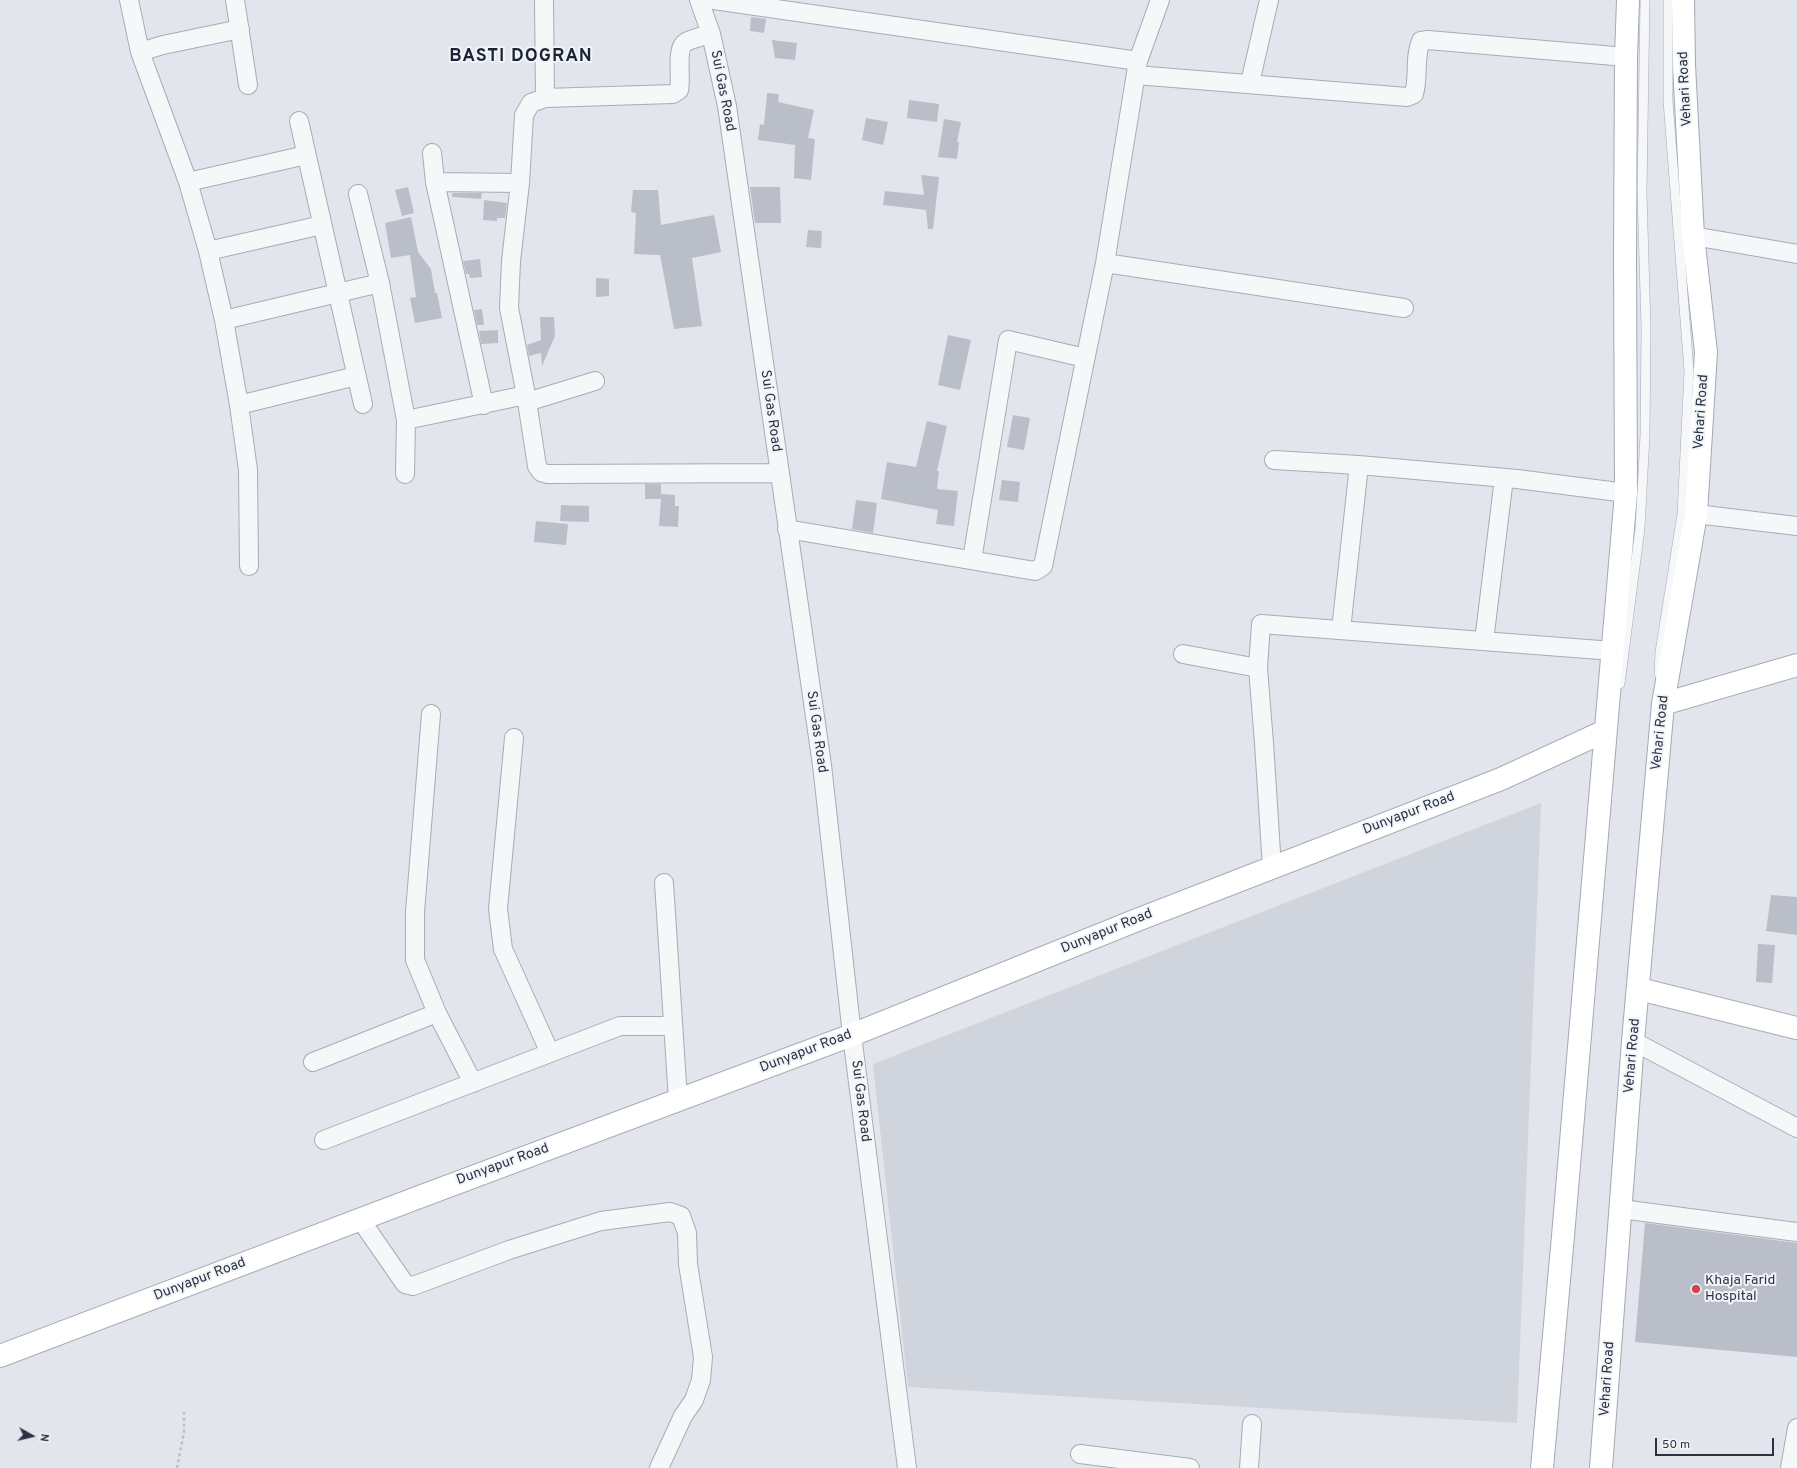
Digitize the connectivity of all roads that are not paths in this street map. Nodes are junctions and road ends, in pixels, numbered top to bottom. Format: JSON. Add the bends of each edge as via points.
{"nodes":[{"id":1,"x":129,"y":0,"type":"edge"},
{"id":2,"x":235,"y":0,"type":"edge"},
{"id":3,"x":544,"y":0,"type":"edge"},
{"id":4,"x":699,"y":0,"type":"edge"},
{"id":5,"x":714,"y":0,"type":"edge"},
{"id":6,"x":1160,"y":0,"type":"edge"},
{"id":7,"x":1269,"y":0,"type":"edge"},
{"id":8,"x":1628,"y":0,"type":"edge"},
{"id":9,"x":1645,"y":0,"type":"edge"},
{"id":10,"x":1668,"y":0,"type":"edge"},
{"id":11,"x":1683,"y":0,"type":"edge"},
{"id":12,"x":240,"y":29,"type":"junction"},
{"id":13,"x":710,"y":34,"type":"junction"},
{"id":14,"x":140,"y":52,"type":"junction"},
{"id":15,"x":1626,"y":57,"type":"junction"},
{"id":16,"x":1137,"y":68,"type":"junction"},
{"id":17,"x":1250,"y":83,"type":"junction"},
{"id":18,"x":248,"y":85,"type":"dead end"},
{"id":19,"x":545,"y":98,"type":"junction"},
{"id":20,"x":299,"y":121,"type":"dead end"},
{"id":21,"x":432,"y":153,"type":"dead end"},
{"id":22,"x":306,"y":155,"type":"junction"},
{"id":23,"x":188,"y":182,"type":"junction"},
{"id":24,"x":435,"y":182,"type":"junction"},
{"id":25,"x":520,"y":183,"type":"junction"},
{"id":26,"x":358,"y":194,"type":"dead end"},
{"id":27,"x":322,"y":225,"type":"junction"},
{"id":28,"x":1693,"y":236,"type":"junction"},
{"id":29,"x":208,"y":251,"type":"junction"},
{"id":30,"x":1797,"y":254,"type":"edge"},
{"id":31,"x":1105,"y":263,"type":"junction"},
{"id":32,"x":380,"y":283,"type":"junction"},
{"id":33,"x":338,"y":293,"type":"junction"},
{"id":34,"x":1404,"y":308,"type":"dead end"},
{"id":35,"x":224,"y":320,"type":"junction"},
{"id":36,"x":1085,"y":358,"type":"junction"},
{"id":37,"x":356,"y":376,"type":"junction"},
{"id":38,"x":595,"y":381,"type":"dead end"},
{"id":39,"x":527,"y":399,"type":"junction"},
{"id":40,"x":363,"y":404,"type":"dead end"},
{"id":41,"x":240,"y":405,"type":"junction"},
{"id":42,"x":484,"y":405,"type":"junction"},
{"id":43,"x":406,"y":420,"type":"junction"},
{"id":44,"x":1274,"y":460,"type":"dead end"},
{"id":45,"x":1359,"y":464,"type":"junction"},
{"id":46,"x":779,"y":473,"type":"junction"},
{"id":47,"x":405,"y":474,"type":"dead end"},
{"id":48,"x":1504,"y":478,"type":"junction"},
{"id":49,"x":1626,"y":493,"type":"junction"},
{"id":50,"x":1696,"y":514,"type":"junction"},
{"id":51,"x":1797,"y":526,"type":"edge"},
{"id":52,"x":787,"y":529,"type":"junction"},
{"id":53,"x":972,"y":560,"type":"junction"},
{"id":54,"x":249,"y":566,"type":"dead end"},
{"id":55,"x":1341,"y":630,"type":"junction"},
{"id":56,"x":1484,"y":641,"type":"junction"},
{"id":57,"x":1613,"y":651,"type":"junction"},
{"id":58,"x":1182,"y":654,"type":"dead end"},
{"id":59,"x":1797,"y":665,"type":"edge"},
{"id":60,"x":1258,"y":668,"type":"junction"},
{"id":61,"x":1663,"y":704,"type":"junction"},
{"id":62,"x":431,"y":714,"type":"dead end"},
{"id":63,"x":1605,"y":731,"type":"junction"},
{"id":64,"x":514,"y":738,"type":"dead end"},
{"id":65,"x":1272,"y":868,"type":"junction"},
{"id":66,"x":664,"y":883,"type":"dead end"},
{"id":67,"x":1638,"y":989,"type":"junction"},
{"id":68,"x":437,"y":1013,"type":"junction"},
{"id":69,"x":673,"y":1026,"type":"junction"},
{"id":70,"x":1797,"y":1028,"type":"edge"},
{"id":71,"x":852,"y":1035,"type":"junction"},
{"id":72,"x":1634,"y":1041,"type":"junction"},
{"id":73,"x":550,"y":1053,"type":"junction"},
{"id":74,"x":314,"y":1062,"type":"dead end"},
{"id":75,"x":473,"y":1083,"type":"junction"},
{"id":76,"x":678,"y":1100,"type":"junction"},
{"id":77,"x":1797,"y":1128,"type":"edge"},
{"id":78,"x":324,"y":1140,"type":"dead end"},
{"id":79,"x":1620,"y":1209,"type":"junction"},
{"id":80,"x":360,"y":1219,"type":"junction"},
{"id":81,"x":1797,"y":1232,"type":"edge"},
{"id":82,"x":0,"y":1356,"type":"edge"},
{"id":83,"x":1252,"y":1424,"type":"dead end"},
{"id":84,"x":1797,"y":1428,"type":"edge"},
{"id":85,"x":1080,"y":1454,"type":"dead end"},
{"id":86,"x":659,"y":1468,"type":"edge"},
{"id":87,"x":907,"y":1468,"type":"edge"},
{"id":88,"x":1190,"y":1468,"type":"edge"},
{"id":89,"x":1249,"y":1468,"type":"edge"},
{"id":90,"x":1542,"y":1468,"type":"edge"},
{"id":91,"x":1601,"y":1468,"type":"edge"},
{"id":92,"x":1790,"y":1468,"type":"edge"}],
"edges":[{"from":1,"to":14,"type":"street"},
{"from":2,"to":12,"type":"street"},
{"from":3,"to":19,"type":"street"},
{"from":4,"to":13,"type":"street","name":"Sui Gas Road"},
{"from":5,"to":16,"type":"street"},
{"from":6,"to":16,"type":"street"},
{"from":7,"to":17,"type":"street"},
{"from":8,"to":15,"type":"main road"},
{"from":9,"to":63,"type":"lane","via":[[1642,192],[1646,328],[1640,528],[1620,686]]},
{"from":10,"to":61,"type":"lane","via":[[1669,115],[1689,371],[1682,514],[1660,652],[1658,679]]},
{"from":11,"to":28,"type":"main road","name":"Vehari Road"},
{"from":12,"to":14,"type":"street"},
{"from":12,"to":18,"type":"street"},
{"from":13,"to":19,"type":"street","via":[[686,42],[682,46],[681,83],[679,90],[673,94]]},
{"from":13,"to":46,"type":"street","name":"Sui Gas Road","via":[[727,106]]},
{"from":14,"to":23,"type":"street"},
{"from":15,"to":17,"type":"street","via":[[1428,40],[1421,41],[1418,48],[1416,87],[1414,94],[1407,97]]},
{"from":15,"to":49,"type":"main road"},
{"from":16,"to":17,"type":"street"},
{"from":16,"to":31,"type":"street"},
{"from":19,"to":25,"type":"street","via":[[531,103],[524,116]]},
{"from":20,"to":22,"type":"street"},
{"from":21,"to":24,"type":"street"},
{"from":22,"to":23,"type":"street"},
{"from":22,"to":27,"type":"street"},
{"from":23,"to":29,"type":"street"},
{"from":24,"to":25,"type":"street"},
{"from":24,"to":42,"type":"street"},
{"from":25,"to":39,"type":"street","via":[[511,261],[509,308]]},
{"from":26,"to":32,"type":"street"},
{"from":27,"to":29,"type":"street"},
{"from":27,"to":33,"type":"street"},
{"from":28,"to":30,"type":"street"},
{"from":28,"to":50,"type":"main road","name":"Vehari Road","via":[[1706,352]]},
{"from":29,"to":35,"type":"street"},
{"from":31,"to":34,"type":"street"},
{"from":31,"to":36,"type":"street"},
{"from":32,"to":33,"type":"street"},
{"from":32,"to":43,"type":"street"},
{"from":33,"to":35,"type":"street"},
{"from":33,"to":37,"type":"street"},
{"from":35,"to":41,"type":"street"},
{"from":36,"to":53,"type":"street","via":[[1043,566],[1035,571]]},
{"from":36,"to":53,"type":"street","via":[[1008,340]]},
{"from":37,"to":40,"type":"street"},
{"from":37,"to":41,"type":"street"},
{"from":38,"to":39,"type":"street"},
{"from":39,"to":42,"type":"street"},
{"from":39,"to":46,"type":"street","via":[[537,466],[541,472],[547,474]]},
{"from":41,"to":54,"type":"street","via":[[248,470]]},
{"from":42,"to":43,"type":"street"},
{"from":43,"to":47,"type":"street"},
{"from":44,"to":45,"type":"street"},
{"from":45,"to":48,"type":"street"},
{"from":45,"to":55,"type":"street"},
{"from":46,"to":52,"type":"street","name":"Sui Gas Road"},
{"from":48,"to":49,"type":"street"},
{"from":48,"to":56,"type":"street"},
{"from":49,"to":57,"type":"main road"},
{"from":50,"to":51,"type":"street"},
{"from":50,"to":61,"type":"main road","name":"Vehari Road"},
{"from":52,"to":53,"type":"street"},
{"from":52,"to":71,"type":"street","name":"Sui Gas Road","via":[[822,765]]},
{"from":55,"to":56,"type":"street"},
{"from":55,"to":60,"type":"street","via":[[1261,624]]},
{"from":56,"to":57,"type":"street"},
{"from":57,"to":63,"type":"main road"},
{"from":58,"to":60,"type":"street"},
{"from":59,"to":61,"type":"main road"},
{"from":60,"to":65,"type":"street"},
{"from":61,"to":67,"type":"main road","name":"Vehari Road"},
{"from":62,"to":68,"type":"street","via":[[415,912],[415,960]]},
{"from":63,"to":65,"type":"main road","name":"Dunyapur Road","via":[[1501,779]]},
{"from":63,"to":90,"type":"main road"},
{"from":64,"to":73,"type":"street","via":[[498,909],[503,949]]},
{"from":65,"to":71,"type":"main road","name":"Dunyapur Road"},
{"from":66,"to":69,"type":"street"},
{"from":67,"to":70,"type":"main road"},
{"from":67,"to":72,"type":"main road","name":"Vehari Road"},
{"from":68,"to":74,"type":"street"},
{"from":68,"to":75,"type":"street"},
{"from":69,"to":73,"type":"street","via":[[620,1026]]},
{"from":69,"to":76,"type":"street"},
{"from":71,"to":76,"type":"main road","name":"Dunyapur Road"},
{"from":71,"to":87,"type":"street","name":"Sui Gas Road"},
{"from":72,"to":77,"type":"street"},
{"from":72,"to":79,"type":"main road","name":"Vehari Road"},
{"from":73,"to":75,"type":"street"},
{"from":75,"to":78,"type":"street"},
{"from":76,"to":80,"type":"main road","name":"Dunyapur Road"},
{"from":79,"to":81,"type":"street"},
{"from":79,"to":91,"type":"main road","name":"Vehari Road"},
{"from":80,"to":82,"type":"main road","name":"Dunyapur Road"},
{"from":80,"to":86,"type":"street","via":[[405,1284],[413,1286],[509,1250],[601,1221],[670,1212],[681,1216],[687,1233],[688,1264],[703,1358],[701,1380],[694,1400],[682,1416]]},
{"from":83,"to":89,"type":"street"},
{"from":84,"to":92,"type":"street"},
{"from":85,"to":88,"type":"street"}]}
